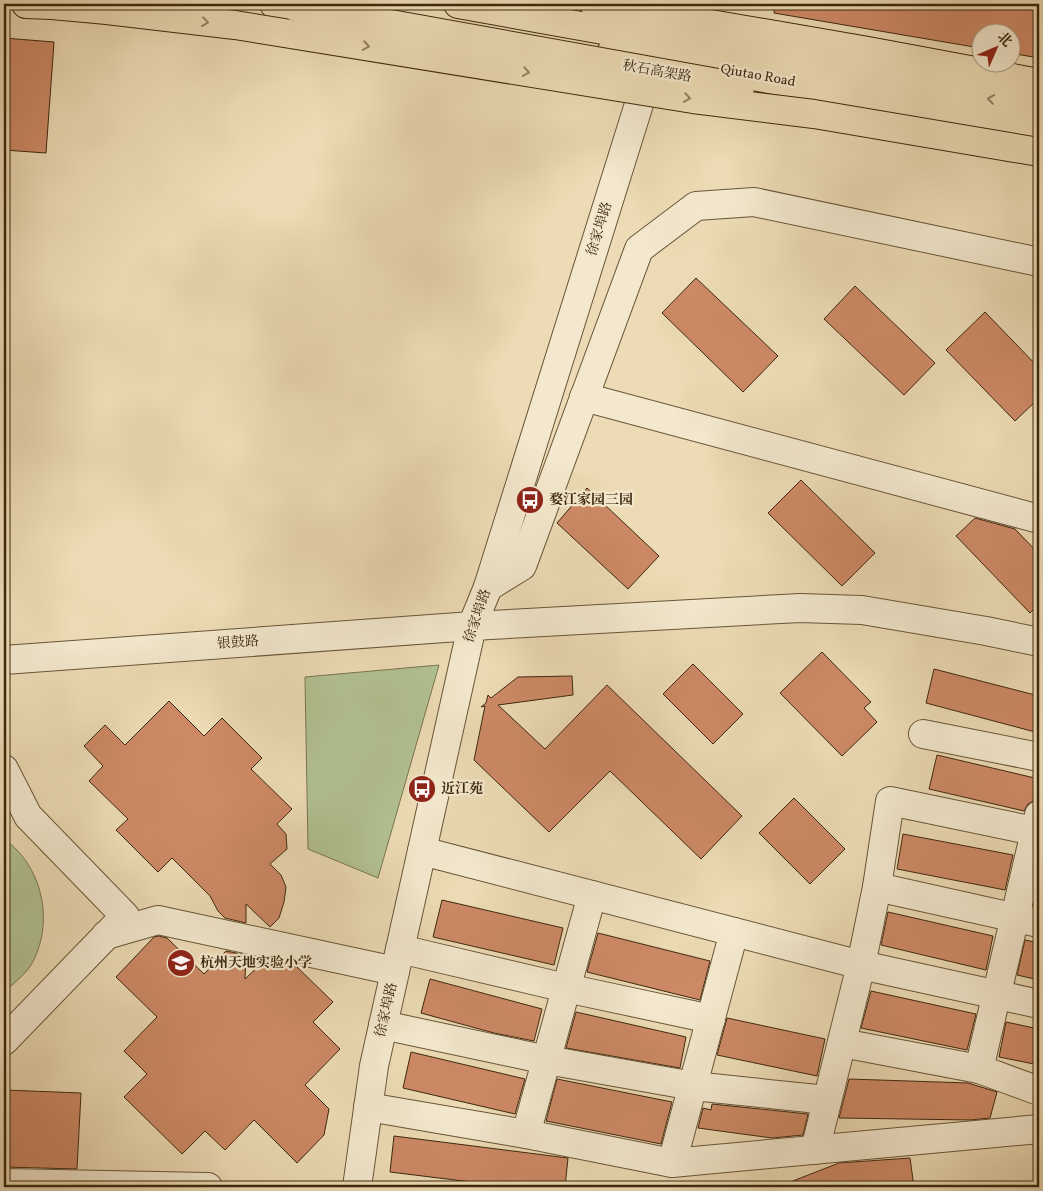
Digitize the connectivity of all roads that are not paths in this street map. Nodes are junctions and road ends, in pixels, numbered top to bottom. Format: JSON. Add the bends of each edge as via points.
{"nodes":[{"id":1,"x":274,"y":4,"type":"edge"},
{"id":2,"x":329,"y":4,"type":"edge"},
{"id":3,"x":458,"y":4,"type":"edge"},
{"id":4,"x":538,"y":4,"type":"edge"},
{"id":5,"x":594,"y":4,"type":"edge"},
{"id":6,"x":39,"y":5,"type":"edge"},
{"id":7,"x":663,"y":10,"type":"edge"},
{"id":8,"x":654,"y":58,"type":"junction"},
{"id":9,"x":1039,"y":83,"type":"edge"},
{"id":10,"x":1039,"y":95,"type":"edge"},
{"id":11,"x":1039,"y":108,"type":"edge"},
{"id":12,"x":1039,"y":127,"type":"edge"},
{"id":13,"x":1039,"y":140,"type":"edge"},
{"id":14,"x":1039,"y":152,"type":"edge"},
{"id":15,"x":1039,"y":262,"type":"edge"},
{"id":16,"x":584,"y":397,"type":"junction"},
{"id":17,"x":1039,"y":519,"type":"edge"},
{"id":18,"x":488,"y":587,"type":"junction"},
{"id":19,"x":472,"y":626,"type":"junction"},
{"id":20,"x":1039,"y":642,"type":"edge"},
{"id":21,"x":4,"y":660,"type":"edge"},
{"id":22,"x":923,"y":734,"type":"dead end"},
{"id":23,"x":1039,"y":756,"type":"edge"},
{"id":24,"x":4,"y":769,"type":"edge"},
{"id":25,"x":1038,"y":826,"type":"edge"},
{"id":26,"x":422,"y":851,"type":"junction"},
{"id":27,"x":877,"y":887,"type":"junction"},
{"id":28,"x":592,"y":895,"type":"junction"},
{"id":29,"x":1027,"y":920,"type":"edge"},
{"id":30,"x":734,"y":932,"type":"junction"},
{"id":31,"x":106,"y":935,"type":"junction"},
{"id":32,"x":398,"y":960,"type":"junction"},
{"id":33,"x":861,"y":965,"type":"junction"},
{"id":34,"x":566,"y":988,"type":"junction"},
{"id":35,"x":996,"y":995,"type":"junction"},
{"id":36,"x":1039,"y":1004,"type":"edge"},
{"id":37,"x":711,"y":1019,"type":"junction"},
{"id":38,"x":384,"y":1025,"type":"junction"},
{"id":39,"x":4,"y":1040,"type":"edge"},
{"id":40,"x":842,"y":1043,"type":"junction"},
{"id":41,"x":547,"y":1060,"type":"junction"},
{"id":42,"x":979,"y":1069,"type":"junction"},
{"id":43,"x":693,"y":1086,"type":"junction"},
{"id":44,"x":1039,"y":1091,"type":"edge"},
{"id":45,"x":828,"y":1100,"type":"junction"},
{"id":46,"x":368,"y":1107,"type":"junction"},
{"id":47,"x":1039,"y":1129,"type":"edge"},
{"id":48,"x":526,"y":1134,"type":"junction"},
{"id":49,"x":815,"y":1150,"type":"junction"},
{"id":50,"x":672,"y":1163,"type":"junction"},
{"id":51,"x":4,"y":1183,"type":"edge"},
{"id":52,"x":208,"y":1187,"type":"edge"},
{"id":53,"x":357,"y":1187,"type":"edge"}],
"edges":[{"from":1,"to":13,"type":"main road","name":"秋石高架路","bridge":true},
{"from":2,"to":8,"type":"main road","name":"Qiutao Road"},
{"from":11,"to":3,"type":"main road","one_way":true},
{"from":4,"to":10,"type":"main road","via":[[1000,82]]},
{"from":5,"to":7,"type":"main road"},
{"from":6,"to":14,"type":"main road","one_way":true,"bridge":true,"via":[[235,25]]},
{"from":7,"to":9,"type":"main road"},
{"from":8,"to":12,"type":"main road","name":"Qiutao Road"},
{"from":8,"to":18,"type":"street","name":"徐家埠路"},
{"from":15,"to":16,"type":"street","via":[[754,202],[696,206],[639,250]]},
{"from":16,"to":17,"type":"street"},
{"from":16,"to":18,"type":"street","via":[[522,566]]},
{"from":18,"to":19,"type":"street","name":"徐家埠路"},
{"from":19,"to":20,"type":"street","name":"银鼓路","via":[[800,608],[862,610]]},
{"from":19,"to":21,"type":"street","name":"银鼓路"},
{"from":19,"to":26,"type":"street","name":"徐家埠路"},
{"from":22,"to":23,"type":"street"},
{"from":24,"to":31,"type":"street","via":[[28,816],[124,916]]},
{"from":25,"to":27,"type":"street","via":[[890,801]]},
{"from":25,"to":29,"type":"street"},
{"from":26,"to":28,"type":"street"},
{"from":26,"to":32,"type":"street","name":"徐家埠路"},
{"from":27,"to":29,"type":"street"},
{"from":27,"to":33,"type":"street"},
{"from":28,"to":30,"type":"street"},
{"from":28,"to":34,"type":"street"},
{"from":29,"to":35,"type":"street"},
{"from":30,"to":33,"type":"street"},
{"from":30,"to":37,"type":"street"},
{"from":31,"to":32,"type":"street","via":[[158,920]]},
{"from":31,"to":39,"type":"street"},
{"from":32,"to":34,"type":"street"},
{"from":32,"to":38,"type":"street","name":"徐家埠路"},
{"from":33,"to":35,"type":"street"},
{"from":33,"to":40,"type":"street"},
{"from":34,"to":37,"type":"street"},
{"from":34,"to":41,"type":"street"},
{"from":35,"to":36,"type":"street"},
{"from":35,"to":42,"type":"street"},
{"from":37,"to":43,"type":"street"},
{"from":38,"to":41,"type":"street"},
{"from":38,"to":46,"type":"street","name":"徐家埠路"},
{"from":40,"to":42,"type":"street"},
{"from":40,"to":45,"type":"street"},
{"from":41,"to":43,"type":"street"},
{"from":41,"to":48,"type":"street"},
{"from":42,"to":44,"type":"street"},
{"from":43,"to":45,"type":"street"},
{"from":43,"to":50,"type":"street"},
{"from":45,"to":49,"type":"street"},
{"from":46,"to":48,"type":"street"},
{"from":46,"to":53,"type":"street","name":"徐家埠路"},
{"from":47,"to":49,"type":"street"},
{"from":48,"to":50,"type":"street"},
{"from":49,"to":50,"type":"street"},
{"from":51,"to":52,"type":"street"}]}
